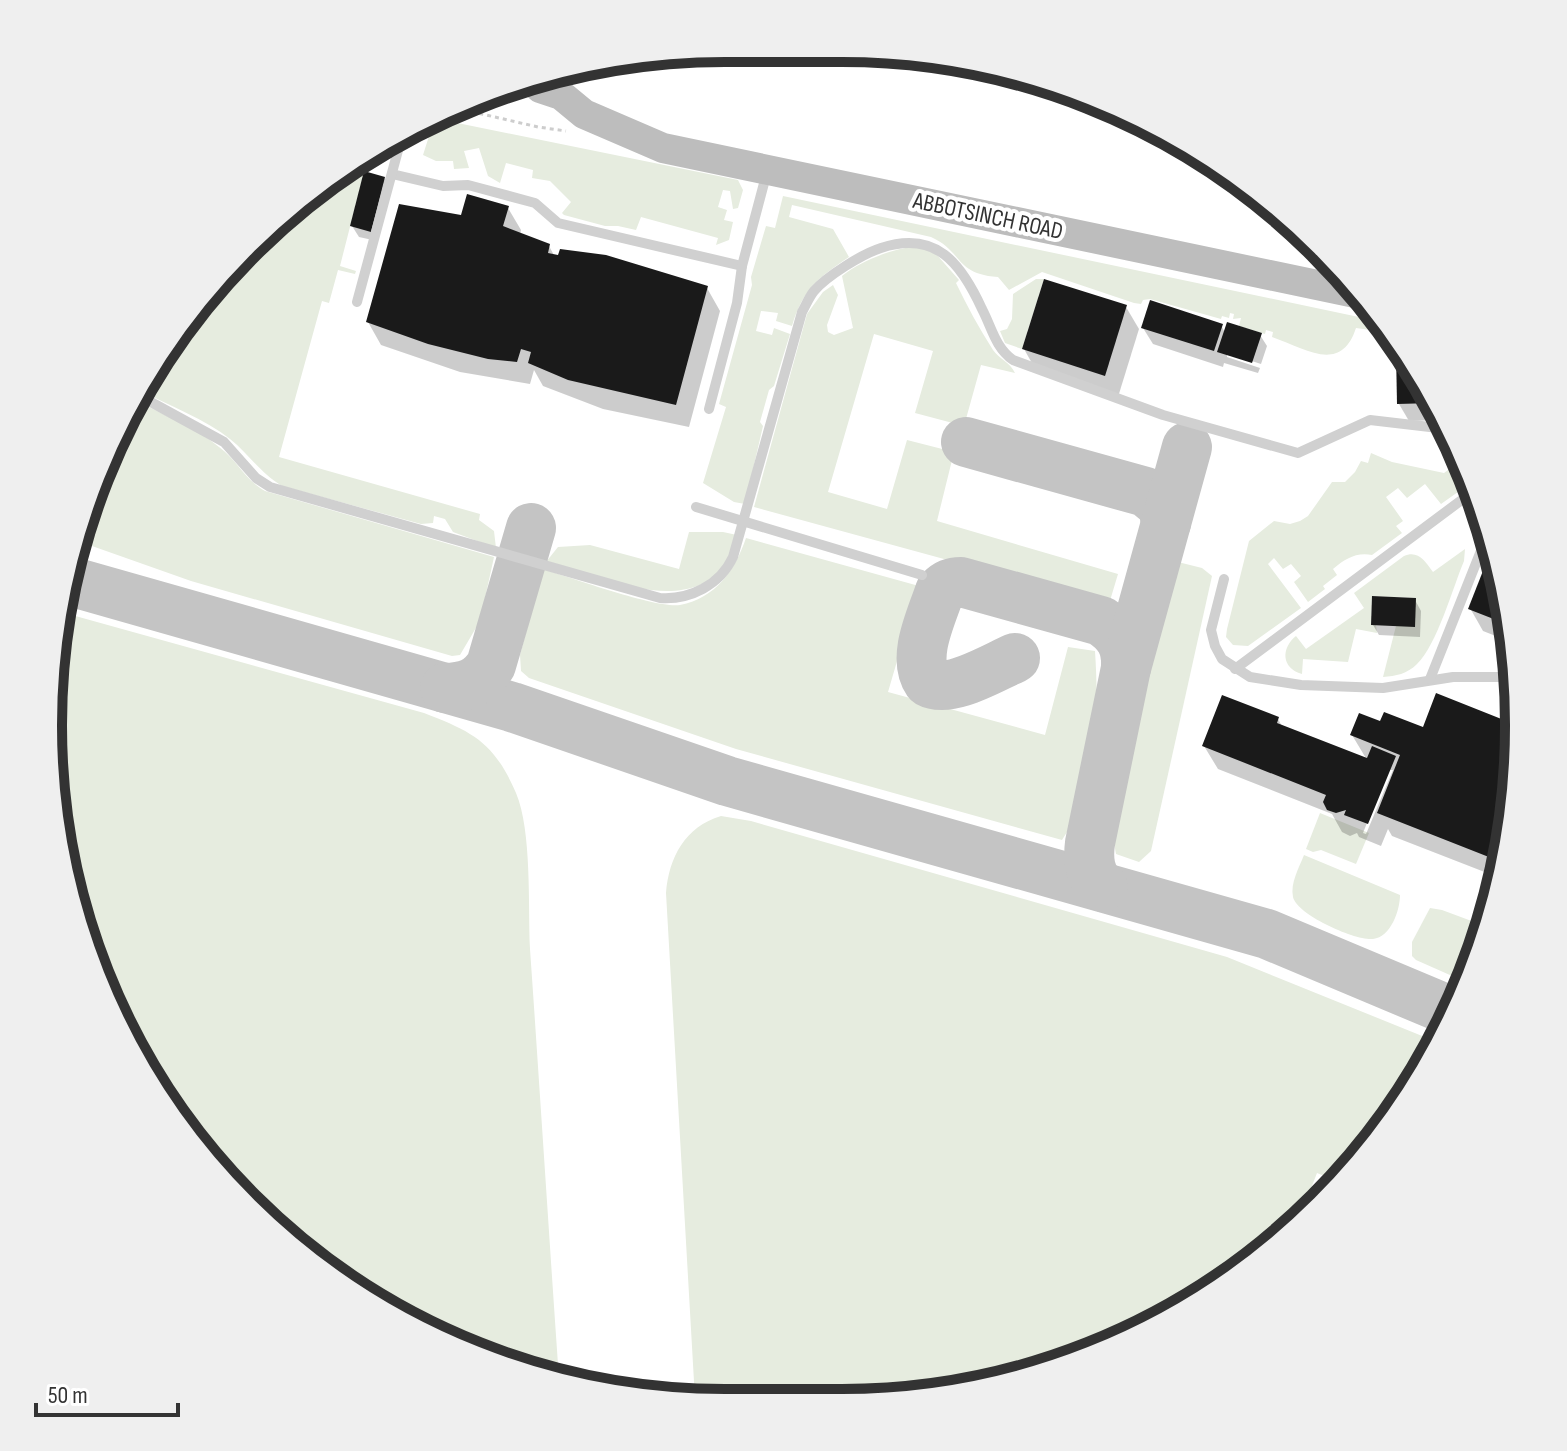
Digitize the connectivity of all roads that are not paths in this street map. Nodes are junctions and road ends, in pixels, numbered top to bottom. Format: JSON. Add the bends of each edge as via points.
{"nodes":[{"id":1,"x":556,"y":85,"type":"edge"},
{"id":2,"x":399,"y":148,"type":"edge"},
{"id":3,"x":767,"y":170,"type":"junction"},
{"id":4,"x":392,"y":174,"type":"junction"},
{"id":5,"x":742,"y":266,"type":"junction"},
{"id":6,"x":1342,"y":290,"type":"edge"},
{"id":7,"x":357,"y":302,"type":"dead end"},
{"id":8,"x":148,"y":400,"type":"edge"},
{"id":9,"x":709,"y":409,"type":"dead end"},
{"id":10,"x":1435,"y":428,"type":"edge"},
{"id":11,"x":1464,"y":498,"type":"edge"},
{"id":12,"x":696,"y":507,"type":"dead end"},
{"id":13,"x":744,"y":521,"type":"junction"},
{"id":14,"x":1481,"y":551,"type":"edge"},
{"id":15,"x":922,"y":575,"type":"dead end"},
{"id":16,"x":1224,"y":579,"type":"dead end"},
{"id":17,"x":1235,"y":669,"type":"junction"},
{"id":18,"x":1503,"y":676,"type":"edge"},
{"id":19,"x":1430,"y":679,"type":"junction"}],
"edges":[{"from":1,"to":3,"type":"street","name":"ABBOTSINCH ROAD","via":[[584,114],[663,148]]},
{"from":2,"to":4,"type":"lane"},
{"from":3,"to":5,"type":"lane"},
{"from":3,"to":6,"type":"street","name":"ABBOTSINCH ROAD"},
{"from":4,"to":5,"type":"lane","via":[[522,199],[558,223]]},
{"from":4,"to":7,"type":"lane"},
{"from":5,"to":9,"type":"lane"},
{"from":8,"to":13,"type":"lane","via":[[224,442],[270,487],[660,598],[697,592],[721,576]]},
{"from":10,"to":13,"type":"lane","via":[[1370,420],[1298,453],[1163,415],[1013,360],[1001,351],[965,277],[944,253],[919,242],[898,242],[834,274],[815,290],[802,312]]},
{"from":11,"to":17,"type":"lane"},
{"from":12,"to":13,"type":"lane"},
{"from":13,"to":15,"type":"lane"},
{"from":14,"to":19,"type":"lane"},
{"from":16,"to":17,"type":"lane","via":[[1211,630],[1222,659]]},
{"from":17,"to":19,"type":"lane","via":[[1250,677],[1301,685],[1383,688]]},
{"from":18,"to":19,"type":"lane"}]}
